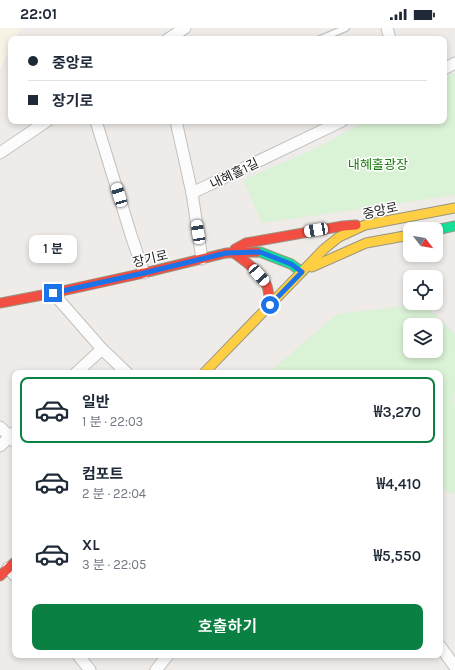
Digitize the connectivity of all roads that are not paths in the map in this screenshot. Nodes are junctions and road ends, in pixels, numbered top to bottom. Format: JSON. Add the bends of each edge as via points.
{"nodes":[{"id":1,"x":185,"y":28,"type":"edge"},
{"id":2,"x":346,"y":28,"type":"edge"},
{"id":3,"x":333,"y":30,"type":"edge"},
{"id":4,"x":173,"y":36,"type":"edge"},
{"id":5,"x":324,"y":36,"type":"edge"},
{"id":6,"x":43,"y":124,"type":"edge"},
{"id":7,"x":97,"y":124,"type":"edge"},
{"id":8,"x":177,"y":124,"type":"edge"},
{"id":9,"x":336,"y":124,"type":"edge"},
{"id":10,"x":0,"y":153,"type":"edge"},
{"id":11,"x":192,"y":193,"type":"junction"},
{"id":12,"x":455,"y":208,"type":"edge"},
{"id":13,"x":365,"y":225,"type":"junction"},
{"id":14,"x":455,"y":226,"type":"edge"},
{"id":15,"x":443,"y":229,"type":"edge"},
{"id":16,"x":403,"y":236,"type":"edge"},
{"id":17,"x":230,"y":253,"type":"junction"},
{"id":18,"x":202,"y":259,"type":"junction"},
{"id":19,"x":302,"y":272,"type":"junction"},
{"id":20,"x":144,"y":273,"type":"junction"},
{"id":21,"x":53,"y":293,"type":"junction"},
{"id":22,"x":0,"y":303,"type":"edge"},
{"id":23,"x":270,"y":305,"type":"junction"},
{"id":24,"x":102,"y":349,"type":"junction"},
{"id":25,"x":216,"y":362,"type":"junction"},
{"id":26,"x":79,"y":370,"type":"edge"},
{"id":27,"x":124,"y":370,"type":"edge"},
{"id":28,"x":207,"y":370,"type":"edge"},
{"id":29,"x":217,"y":370,"type":"edge"},
{"id":30,"x":0,"y":427,"type":"edge"},
{"id":31,"x":12,"y":435,"type":"edge"},
{"id":32,"x":12,"y":437,"type":"edge"},
{"id":33,"x":0,"y":446,"type":"edge"},
{"id":34,"x":12,"y":569,"type":"edge"},
{"id":35,"x":0,"y":576,"type":"edge"},
{"id":36,"x":443,"y":650,"type":"edge"},
{"id":37,"x":80,"y":658,"type":"edge"},
{"id":38,"x":166,"y":658,"type":"edge"},
{"id":39,"x":455,"y":667,"type":"edge"},
{"id":40,"x":90,"y":670,"type":"edge"},
{"id":41,"x":156,"y":670,"type":"edge"}],
"edges":[{"from":1,"to":4,"type":"street"},
{"from":2,"to":3,"type":"lane"},
{"from":3,"to":5,"type":"lane"},
{"from":6,"to":10,"type":"street"},
{"from":7,"to":20,"type":"street"},
{"from":8,"to":11,"type":"street","name":"내혜홀1길"},
{"from":9,"to":11,"type":"street","name":"내혜홀1길"},
{"from":11,"to":18,"type":"street"},
{"from":12,"to":13,"type":"main road","name":"중앙로"},
{"from":13,"to":17,"type":"main road","via":[[343,226],[246,243]]},
{"from":13,"to":19,"type":"main road","name":"중앙로","via":[[339,237]]},
{"from":14,"to":15,"type":"main road"},
{"from":16,"to":19,"type":"main road","name":"중앙로","via":[[366,243]]},
{"from":17,"to":18,"type":"main road","name":"장기로"},
{"from":17,"to":19,"type":"main road","name":"장기로","via":[[260,252],[291,264]]},
{"from":17,"to":23,"type":"main road","via":[[254,269],[265,281]]},
{"from":18,"to":20,"type":"main road","name":"장기로"},
{"from":19,"to":23,"type":"main road","name":"중앙로"},
{"from":20,"to":21,"type":"main road","name":"장기로"},
{"from":21,"to":22,"type":"main road","name":"장기로"},
{"from":21,"to":24,"type":"street"},
{"from":23,"to":25,"type":"main road","name":"중앙로"},
{"from":24,"to":26,"type":"street"},
{"from":24,"to":27,"type":"street"},
{"from":25,"to":28,"type":"main road","name":"중앙로"},
{"from":25,"to":29,"type":"street"},
{"from":30,"to":31,"type":"street"},
{"from":32,"to":33,"type":"street"},
{"from":34,"to":35,"type":"main road"},
{"from":36,"to":39,"type":"street"},
{"from":37,"to":40,"type":"street"},
{"from":38,"to":41,"type":"street"}]}
